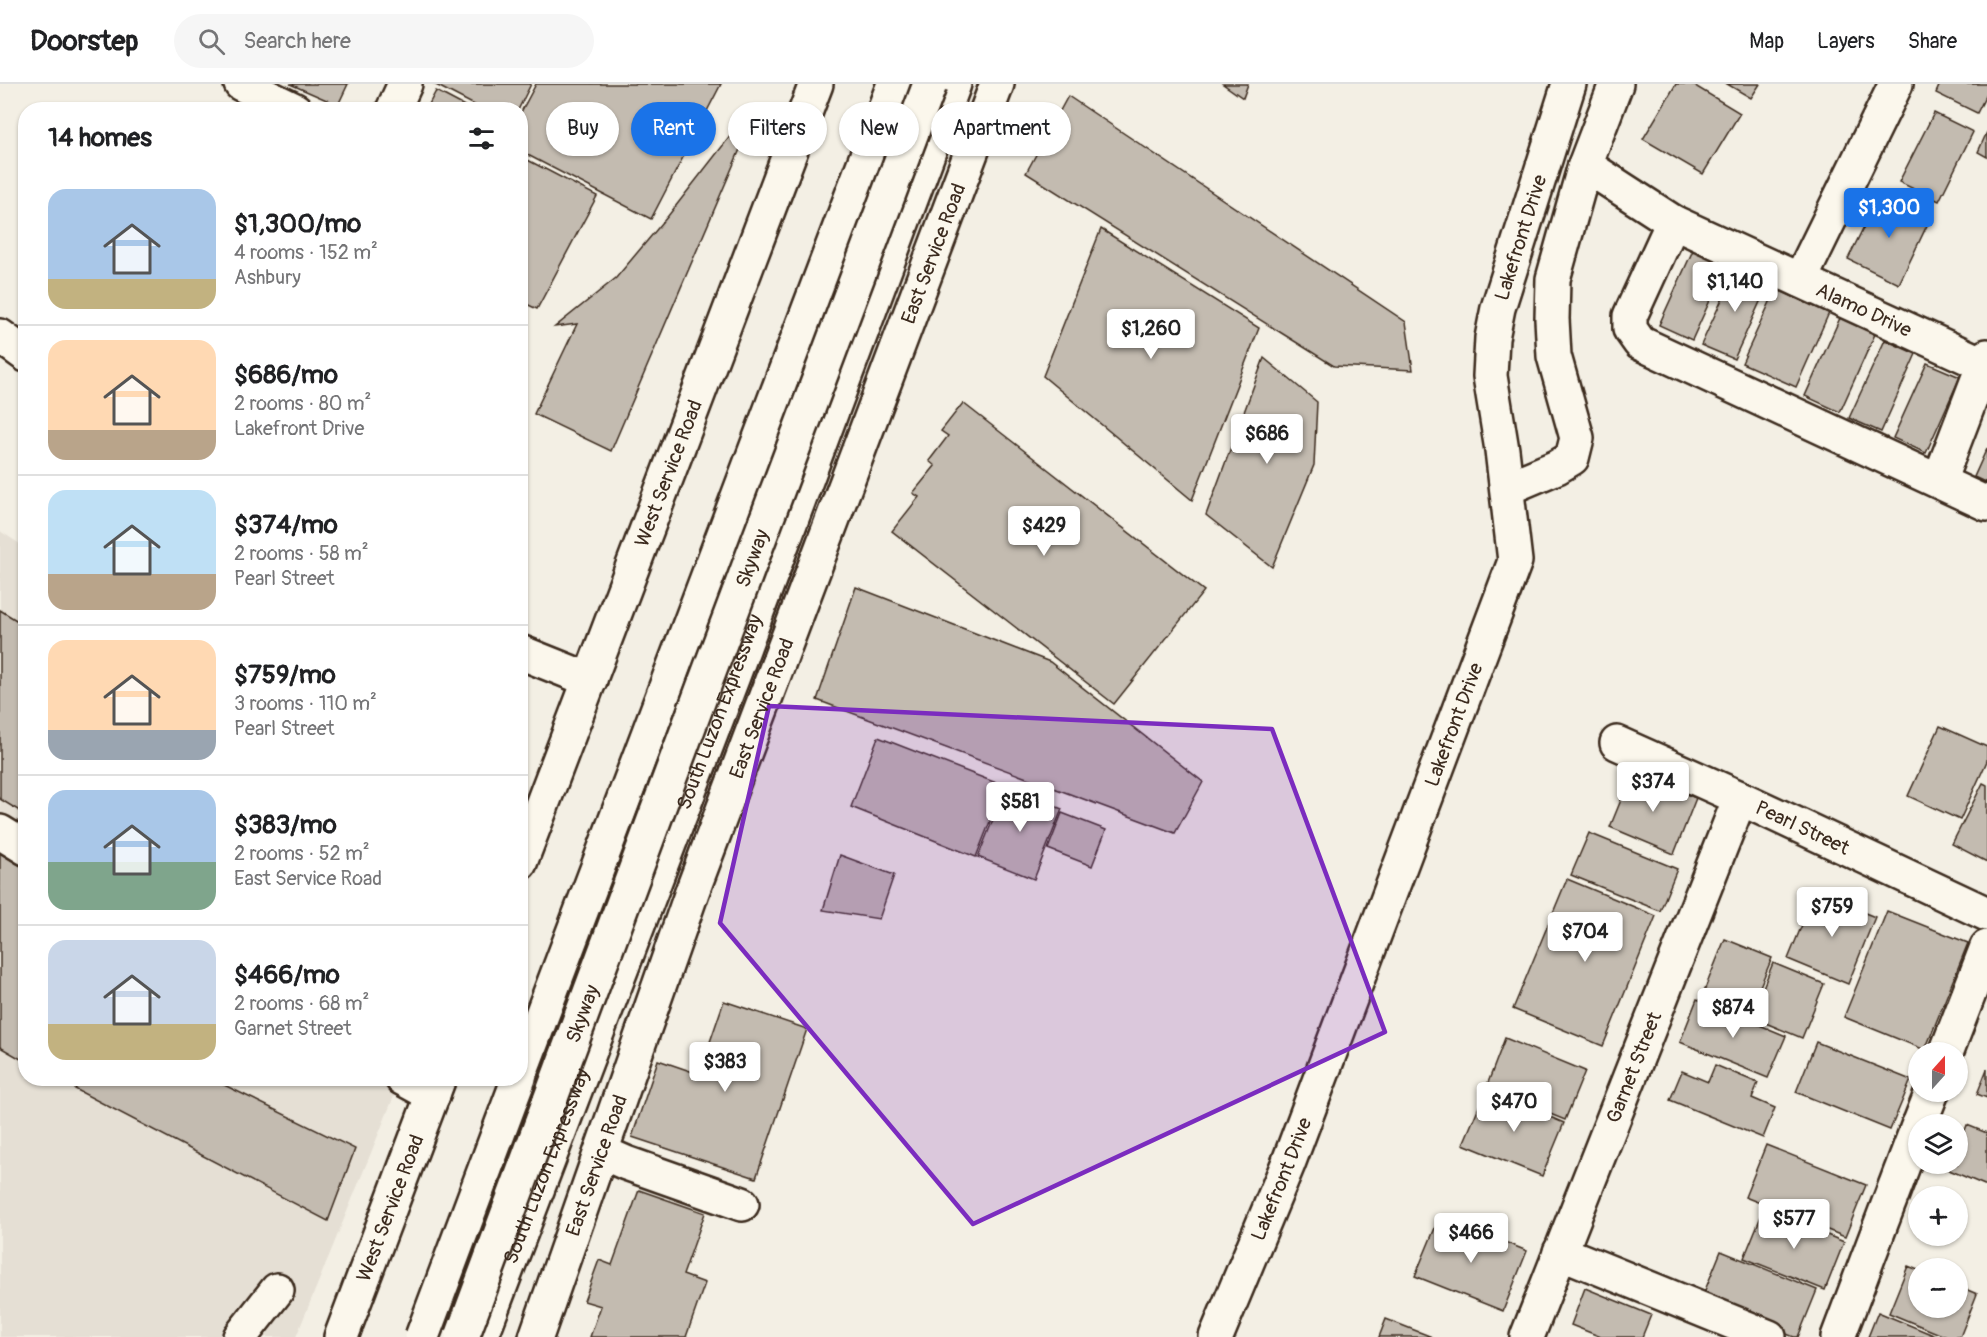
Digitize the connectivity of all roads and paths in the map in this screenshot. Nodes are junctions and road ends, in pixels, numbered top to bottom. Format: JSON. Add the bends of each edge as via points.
{"nodes":[{"id":1,"x":241,"y":84,"type":"edge"},
{"id":2,"x":405,"y":84,"type":"edge"},
{"id":3,"x":816,"y":84,"type":"edge"},
{"id":4,"x":874,"y":84,"type":"edge"},
{"id":5,"x":894,"y":84,"type":"edge"},
{"id":6,"x":930,"y":84,"type":"edge"},
{"id":7,"x":954,"y":84,"type":"edge"},
{"id":8,"x":997,"y":84,"type":"edge"},
{"id":9,"x":1616,"y":84,"type":"edge"},
{"id":10,"x":1896,"y":84,"type":"edge"},
{"id":11,"x":1569,"y":87,"type":"edge"},
{"id":12,"x":278,"y":102,"type":"edge"},
{"id":13,"x":397,"y":102,"type":"edge"},
{"id":14,"x":1584,"y":165,"type":"junction"},
{"id":15,"x":1672,"y":222,"type":"junction"},
{"id":16,"x":1800,"y":280,"type":"junction"},
{"id":17,"x":0,"y":336,"type":"edge"},
{"id":18,"x":18,"y":349,"type":"edge"},
{"id":19,"x":1986,"y":362,"type":"edge"},
{"id":20,"x":1939,"y":481,"type":"junction"},
{"id":21,"x":1508,"y":488,"type":"junction"},
{"id":22,"x":1987,"y":504,"type":"edge"},
{"id":23,"x":528,"y":655,"type":"edge"},
{"id":24,"x":590,"y":680,"type":"junction"},
{"id":25,"x":1617,"y":743,"type":"dead end"},
{"id":26,"x":1740,"y":798,"type":"junction"},
{"id":27,"x":0,"y":832,"type":"edge"},
{"id":28,"x":528,"y":842,"type":"edge"},
{"id":29,"x":18,"y":844,"type":"edge"},
{"id":30,"x":1987,"y":914,"type":"edge"},
{"id":31,"x":1987,"y":947,"type":"edge"},
{"id":32,"x":528,"y":1009,"type":"edge"},
{"id":33,"x":1950,"y":1042,"type":"edge"},
{"id":34,"x":528,"y":1052,"type":"edge"},
{"id":35,"x":499,"y":1086,"type":"edge"},
{"id":36,"x":516,"y":1086,"type":"edge"},
{"id":37,"x":436,"y":1087,"type":"edge"},
{"id":38,"x":601,"y":1152,"type":"junction"},
{"id":39,"x":1908,"y":1155,"type":"edge"},
{"id":40,"x":742,"y":1204,"type":"dead end"},
{"id":41,"x":454,"y":1208,"type":"junction"},
{"id":42,"x":521,"y":1231,"type":"junction"},
{"id":43,"x":1560,"y":1252,"type":"junction"},
{"id":44,"x":277,"y":1290,"type":"dead end"},
{"id":45,"x":240,"y":1337,"type":"edge"},
{"id":46,"x":341,"y":1337,"type":"edge"},
{"id":47,"x":406,"y":1337,"type":"edge"},
{"id":48,"x":422,"y":1337,"type":"edge"},
{"id":49,"x":462,"y":1337,"type":"edge"},
{"id":50,"x":481,"y":1337,"type":"edge"},
{"id":51,"x":536,"y":1337,"type":"edge"},
{"id":52,"x":1216,"y":1337,"type":"edge"},
{"id":53,"x":1527,"y":1337,"type":"edge"},
{"id":54,"x":1769,"y":1337,"type":"edge"},
{"id":55,"x":1838,"y":1337,"type":"edge"}],
"edges":[{"from":1,"to":12,"type":"main road"},
{"from":2,"to":13,"type":"main road"},
{"from":3,"to":24,"type":"main road","name":"West Service Road"},
{"from":4,"to":32,"type":"main road"},
{"from":5,"to":34,"type":"main road","name":"Skyway"},
{"from":6,"to":49,"type":"main road","name":"Skyway","bridge":true},
{"from":7,"to":42,"type":"main road","name":"South Luzon Expressway"},
{"from":8,"to":38,"type":"main road","name":"East Service Road","via":[[692,892]]},
{"from":9,"to":14,"type":"main road"},
{"from":10,"to":16,"type":"main road"},
{"from":11,"to":21,"type":"main road","name":"Lakefront Drive","via":[[1492,338],[1490,376]]},
{"from":14,"to":15,"type":"main road","name":"Alamo Drive"},
{"from":14,"to":21,"type":"main road","via":[[1553,279],[1554,356],[1577,438],[1572,458]]},
{"from":15,"to":16,"type":"main road","name":"Alamo Drive"},
{"from":15,"to":20,"type":"main road","via":[[1630,316],[1630,329],[1640,343]]},
{"from":16,"to":19,"type":"main road","name":"Alamo Drive"},
{"from":17,"to":18,"type":"main road"},
{"from":19,"to":20,"type":"main road"},
{"from":20,"to":22,"type":"main road"},
{"from":21,"to":52,"type":"main road","name":"Lakefront Drive","via":[[1515,561],[1288,1164]]},
{"from":23,"to":24,"type":"main road"},
{"from":24,"to":28,"type":"main road","name":"West Service Road"},
{"from":25,"to":26,"type":"main road","name":"Pearl Street"},
{"from":26,"to":30,"type":"main road","name":"Pearl Street"},
{"from":26,"to":43,"type":"main road","name":"Garnet Street"},
{"from":27,"to":29,"type":"main road"},
{"from":31,"to":33,"type":"main road"},
{"from":35,"to":41,"type":"main road"},
{"from":36,"to":48,"type":"main road","bridge":true},
{"from":37,"to":46,"type":"main road","name":"West Service Road"},
{"from":38,"to":40,"type":"main road"},
{"from":38,"to":51,"type":"main road","name":"East Service Road"},
{"from":39,"to":55,"type":"main road"},
{"from":41,"to":42,"type":"main road"},
{"from":41,"to":47,"type":"main road"},
{"from":42,"to":50,"type":"main road","name":"South Luzon Expressway"},
{"from":43,"to":53,"type":"main road","name":"Garnet Street"},
{"from":43,"to":54,"type":"main road"},
{"from":44,"to":45,"type":"main road"}]}
